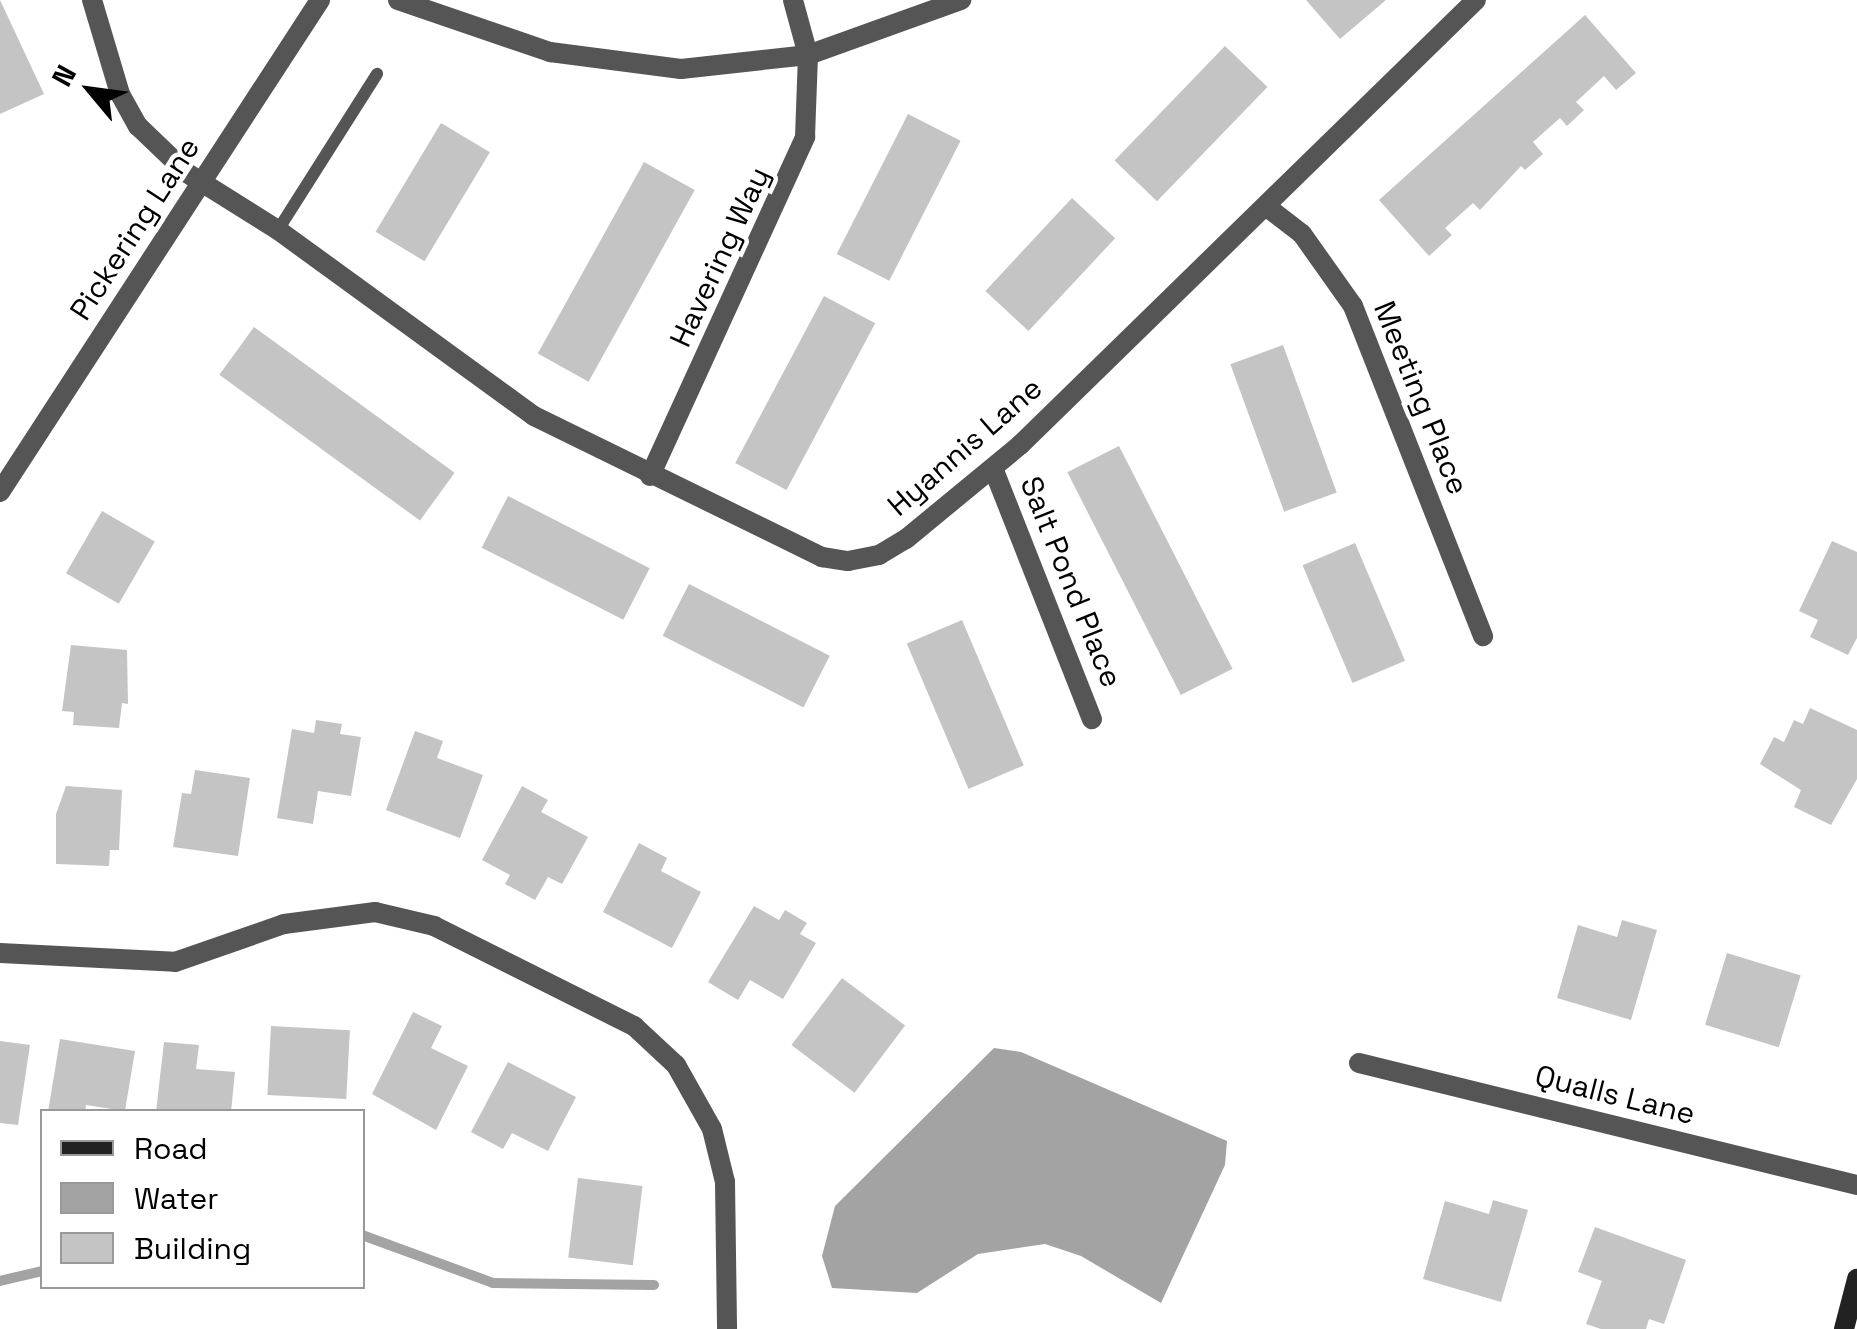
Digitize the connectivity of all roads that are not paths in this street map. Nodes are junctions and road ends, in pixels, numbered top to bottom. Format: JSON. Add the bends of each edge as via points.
{"nodes":[{"id":1,"x":92,"y":0,"type":"edge"},
{"id":2,"x":320,"y":0,"type":"edge"},
{"id":3,"x":398,"y":0,"type":"edge"},
{"id":4,"x":793,"y":0,"type":"edge"},
{"id":5,"x":961,"y":0,"type":"edge"},
{"id":6,"x":1474,"y":1,"type":"edge"},
{"id":7,"x":808,"y":55,"type":"junction"},
{"id":8,"x":378,"y":74,"type":"dead end"},
{"id":9,"x":202,"y":182,"type":"junction"},
{"id":10,"x":1267,"y":206,"type":"junction"},
{"id":11,"x":278,"y":230,"type":"junction"},
{"id":12,"x":993,"y":468,"type":"junction"},
{"id":13,"x":650,"y":476,"type":"junction"},
{"id":14,"x":0,"y":492,"type":"edge"},
{"id":15,"x":1483,"y":636,"type":"dead end"},
{"id":16,"x":1092,"y":719,"type":"dead end"},
{"id":17,"x":0,"y":953,"type":"edge"},
{"id":18,"x":1360,"y":1063,"type":"dead end"},
{"id":19,"x":1857,"y":1185,"type":"edge"},
{"id":20,"x":1857,"y":1279,"type":"edge"},
{"id":21,"x":727,"y":1329,"type":"edge"},
{"id":22,"x":1844,"y":1329,"type":"edge"}],
"edges":[{"from":1,"to":9,"type":"street","name":"Hyannis Lane","via":[[120,94],[138,126]]},
{"from":2,"to":9,"type":"street","name":"Pickering Lane"},
{"from":3,"to":7,"type":"street","via":[[532,47],[615,64],[734,66]]},
{"from":4,"to":7,"type":"street","name":"Havering Way"},
{"from":5,"to":7,"type":"street"},
{"from":6,"to":10,"type":"street","name":"Hyannis Lane"},
{"from":7,"to":13,"type":"street","name":"Havering Way","via":[[805,137],[792,176]]},
{"from":8,"to":11,"type":"lane"},
{"from":9,"to":11,"type":"street","name":"Hyannis Lane"},
{"from":9,"to":14,"type":"street","name":"Pickering Lane"},
{"from":10,"to":12,"type":"street","name":"Hyannis Lane"},
{"from":10,"to":15,"type":"street","name":"Meeting Place","via":[[1302,234],[1353,306]]},
{"from":11,"to":13,"type":"street","name":"Hyannis Lane","via":[[534,416]]},
{"from":12,"to":13,"type":"street","name":"Hyannis Lane","via":[[906,539],[879,555],[848,561],[822,557]]},
{"from":12,"to":16,"type":"street","name":"Salt Pond Place"},
{"from":17,"to":21,"type":"street","via":[[164,963],[284,924],[375,912],[434,926],[634,1026],[676,1066],[712,1128],[726,1182]]},
{"from":18,"to":19,"type":"street","name":"Qualls Lane"},
{"from":20,"to":22,"type":"street"}]}
